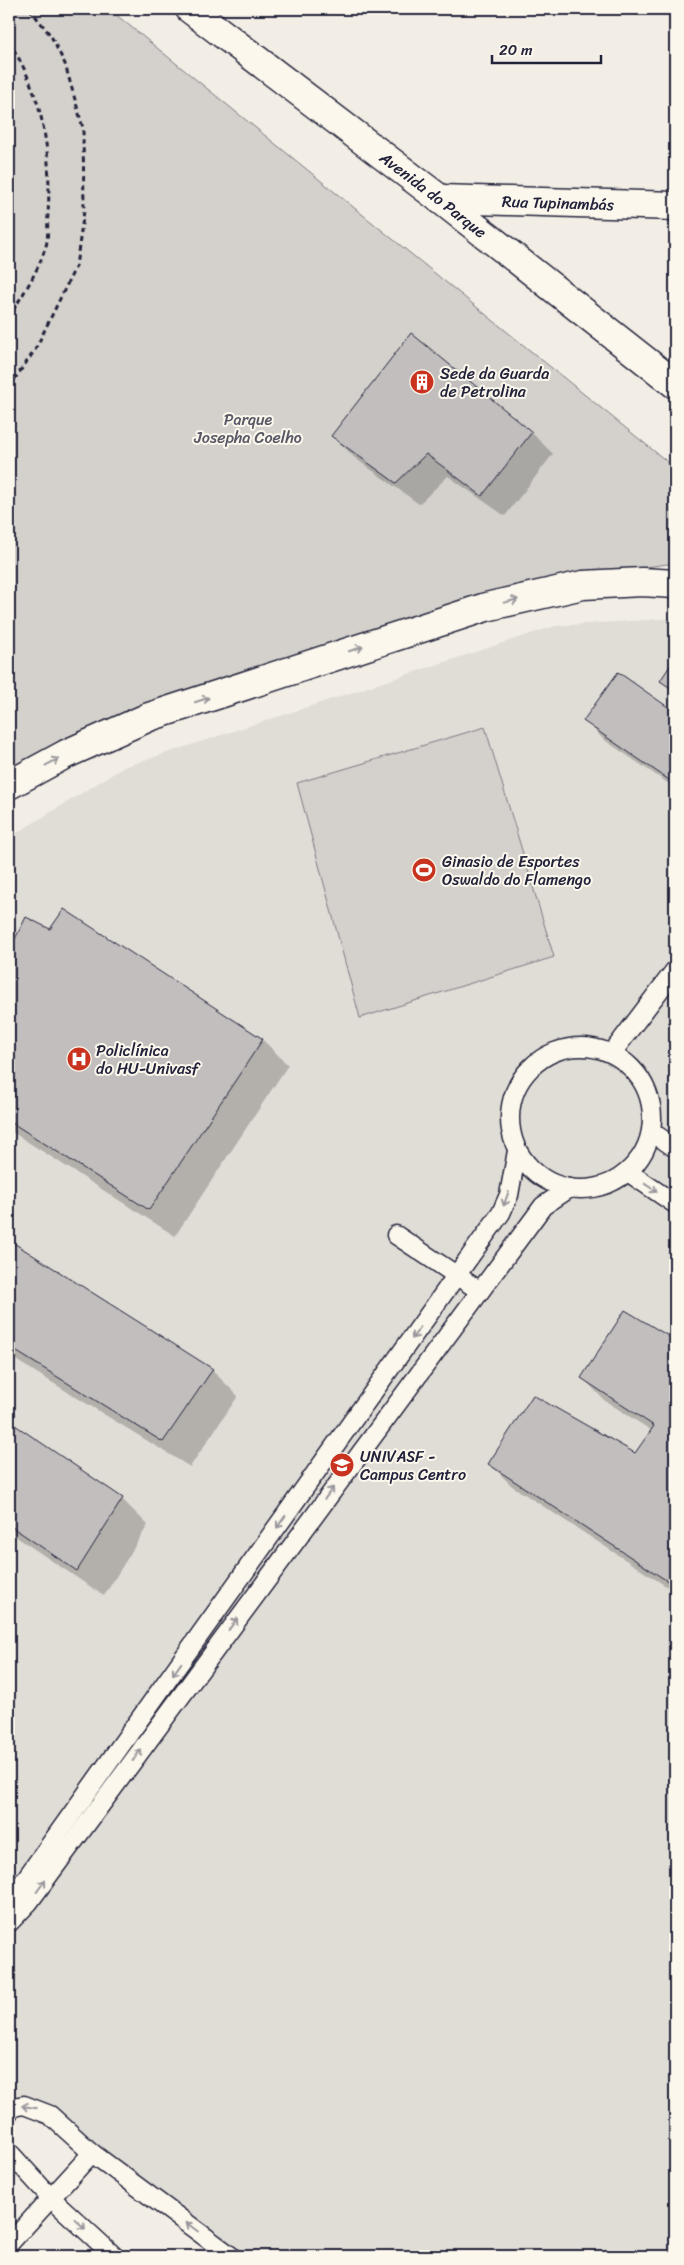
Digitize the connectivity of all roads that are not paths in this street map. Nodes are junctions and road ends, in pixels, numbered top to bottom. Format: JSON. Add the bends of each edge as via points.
{"nodes":[{"id":1,"x":190,"y":9,"type":"edge"},
{"id":2,"x":440,"y":199,"type":"junction"},
{"id":3,"x":675,"y":206,"type":"edge"},
{"id":4,"x":675,"y":384,"type":"edge"},
{"id":5,"x":675,"y":584,"type":"edge"},
{"id":6,"x":9,"y":785,"type":"edge"},
{"id":7,"x":675,"y":970,"type":"edge"},
{"id":8,"x":612,"y":1053,"type":"junction"},
{"id":9,"x":652,"y":1132,"type":"junction"},
{"id":10,"x":675,"y":1148,"type":"edge"},
{"id":11,"x":518,"y":1151,"type":"junction"},
{"id":12,"x":628,"y":1172,"type":"junction"},
{"id":13,"x":570,"y":1188,"type":"junction"},
{"id":14,"x":675,"y":1204,"type":"edge"},
{"id":15,"x":396,"y":1235,"type":"dead end"},
{"id":16,"x":456,"y":1276,"type":"junction"},
{"id":17,"x":480,"y":1291,"type":"junction"},
{"id":18,"x":9,"y":1902,"type":"edge"},
{"id":19,"x":9,"y":1923,"type":"edge"},
{"id":20,"x":9,"y":2112,"type":"edge"},
{"id":21,"x":9,"y":2152,"type":"edge"},
{"id":22,"x":92,"y":2153,"type":"junction"},
{"id":23,"x":52,"y":2199,"type":"junction"},
{"id":24,"x":9,"y":2244,"type":"edge"},
{"id":25,"x":114,"y":2256,"type":"edge"},
{"id":26,"x":231,"y":2256,"type":"edge"}],
"edges":[{"from":1,"to":2,"type":"street","name":"Avenida do Parque"},
{"from":2,"to":3,"type":"street","name":"Rua Tupinambás"},
{"from":2,"to":4,"type":"street","name":"Avenida do Parque"},
{"from":6,"to":5,"type":"street","one_way":true,"via":[[66,754],[149,717],[486,606],[583,585]]},
{"from":7,"to":8,"type":"lane"},
{"from":8,"to":9,"type":"lane","via":[[631,1066],[645,1086],[652,1108]]},
{"from":8,"to":11,"type":"lane","via":[[589,1046],[565,1048],[543,1056],[525,1072],[513,1092],[508,1116]]},
{"from":9,"to":10,"type":"lane"},
{"from":9,"to":12,"type":"lane","via":[[643,1154]]},
{"from":11,"to":13,"type":"lane","via":[[522,1160],[539,1177]]},
{"from":11,"to":16,"type":"lane","one_way":true,"via":[[501,1213]]},
{"from":12,"to":13,"type":"lane","via":[[607,1184],[585,1189]]},
{"from":12,"to":14,"type":"lane","one_way":true},
{"from":13,"to":17,"type":"lane","via":[[543,1206]]},
{"from":15,"to":16,"type":"lane"},
{"from":16,"to":17,"type":"lane"},
{"from":16,"to":18,"type":"lane","one_way":true},
{"from":19,"to":17,"type":"lane","one_way":true,"via":[[29,1902]]},
{"from":22,"to":20,"type":"lane","one_way":true,"via":[[50,2115],[24,2105],[13,2107]]},
{"from":21,"to":23,"type":"lane"},
{"from":22,"to":23,"type":"lane"},
{"from":26,"to":22,"type":"lane","one_way":true},
{"from":23,"to":24,"type":"lane"},
{"from":23,"to":25,"type":"lane","one_way":true}]}
